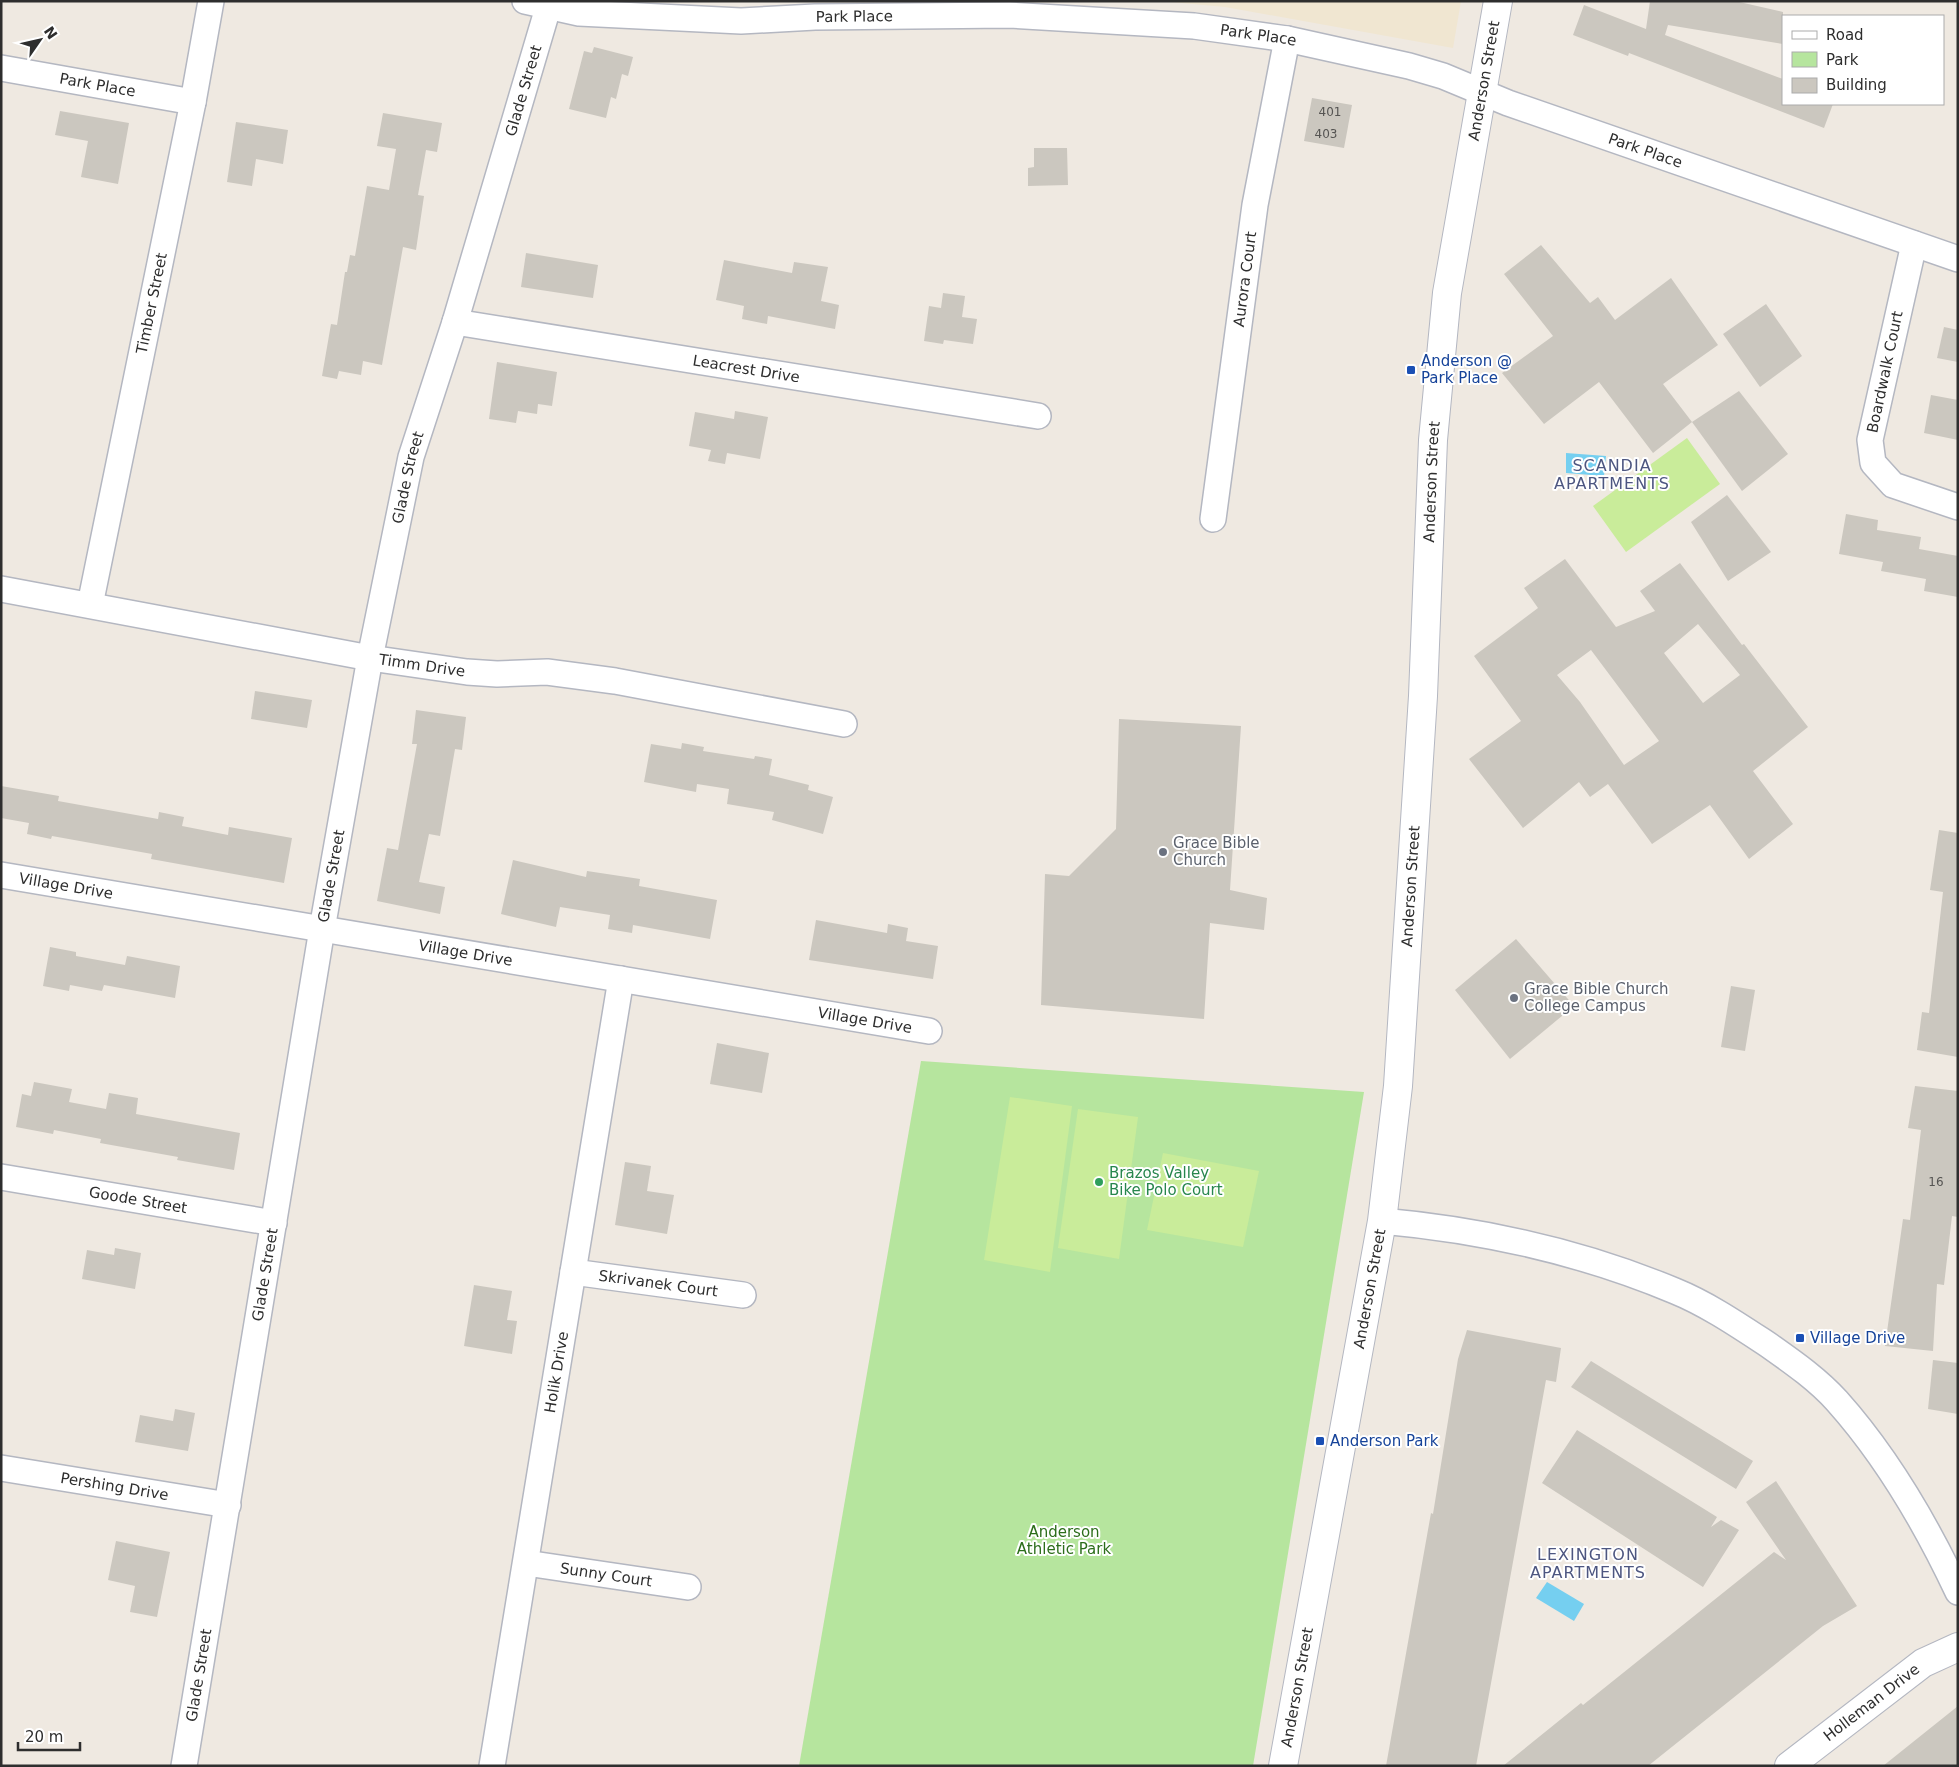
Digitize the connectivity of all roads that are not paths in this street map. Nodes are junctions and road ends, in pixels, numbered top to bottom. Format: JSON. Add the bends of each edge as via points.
{"nodes":[{"id":1,"x":211,"y":1,"type":"edge"},
{"id":2,"x":1498,"y":1,"type":"edge"},
{"id":3,"x":542,"y":3,"type":"edge"},
{"id":4,"x":816,"y":9,"type":"edge"},
{"id":5,"x":1287,"y":39,"type":"junction"},
{"id":6,"x":1,"y":68,"type":"edge"},
{"id":7,"x":1481,"y":93,"type":"junction"},
{"id":8,"x":193,"y":102,"type":"junction"},
{"id":9,"x":1914,"y":244,"type":"junction"},
{"id":10,"x":1958,"y":259,"type":"edge"},
{"id":11,"x":455,"y":322,"type":"junction"},
{"id":12,"x":1038,"y":416,"type":"dead end"},
{"id":13,"x":1958,"y":507,"type":"edge"},
{"id":14,"x":1213,"y":519,"type":"dead end"},
{"id":15,"x":1,"y":589,"type":"edge"},
{"id":16,"x":90,"y":605,"type":"junction"},
{"id":17,"x":370,"y":658,"type":"junction"},
{"id":18,"x":844,"y":724,"type":"dead end"},
{"id":19,"x":1,"y":875,"type":"edge"},
{"id":20,"x":322,"y":928,"type":"junction"},
{"id":21,"x":621,"y":979,"type":"junction"},
{"id":22,"x":929,"y":1031,"type":"dead end"},
{"id":23,"x":1,"y":1177,"type":"edge"},
{"id":24,"x":1382,"y":1221,"type":"junction"},
{"id":25,"x":274,"y":1223,"type":"junction"},
{"id":26,"x":573,"y":1272,"type":"junction"},
{"id":27,"x":742,"y":1295,"type":"dead end"},
{"id":28,"x":1,"y":1468,"type":"edge"},
{"id":29,"x":228,"y":1505,"type":"junction"},
{"id":30,"x":526,"y":1563,"type":"junction"},
{"id":31,"x":688,"y":1587,"type":"dead end"},
{"id":32,"x":1958,"y":1592,"type":"edge"},
{"id":33,"x":1958,"y":1647,"type":"edge"},
{"id":34,"x":184,"y":1766,"type":"edge"},
{"id":35,"x":492,"y":1766,"type":"edge"},
{"id":36,"x":1283,"y":1766,"type":"edge"},
{"id":37,"x":1789,"y":1766,"type":"edge"}],
"edges":[{"from":1,"to":8,"type":"street","name":"Timber Street"},
{"from":2,"to":7,"type":"street","name":"Anderson Street"},
{"from":3,"to":4,"type":"street","name":"Park Place","via":[[579,13],[741,21]]},
{"from":3,"to":11,"type":"street","name":"Glade Street"},
{"from":4,"to":5,"type":"street","name":"Park Place","via":[[1086,18],[1194,26]]},
{"from":5,"to":7,"type":"street","name":"Park Place","via":[[1409,66],[1443,76]]},
{"from":5,"to":14,"type":"street","name":"Aurora Court","via":[[1256,205]]},
{"from":6,"to":8,"type":"street","name":"Park Place"},
{"from":7,"to":9,"type":"street","name":"Park Place"},
{"from":7,"to":24,"type":"street","name":"Anderson Street","via":[[1447,293],[1433,440],[1422,696],[1398,1086]]},
{"from":8,"to":16,"type":"street","name":"Timber Street"},
{"from":9,"to":10,"type":"street","name":"Park Place"},
{"from":9,"to":13,"type":"street","name":"Boardwalk Court","via":[[1870,440],[1872,464],[1893,485]]},
{"from":11,"to":12,"type":"street","name":"Leacrest Drive"},
{"from":11,"to":17,"type":"street","name":"Glade Street","via":[[411,457]]},
{"from":15,"to":16,"type":"street","name":"Timm Drive"},
{"from":16,"to":17,"type":"street","name":"Timm Drive"},
{"from":17,"to":18,"type":"street","name":"Timm Drive","via":[[467,672],[547,672],[615,681]]},
{"from":17,"to":20,"type":"street","name":"Glade Street"},
{"from":19,"to":20,"type":"street","name":"Village Drive"},
{"from":20,"to":21,"type":"street","name":"Village Drive"},
{"from":20,"to":25,"type":"street","name":"Glade Street"},
{"from":21,"to":22,"type":"street","name":"Village Drive"},
{"from":21,"to":26,"type":"street","name":"Holik Drive"},
{"from":23,"to":25,"type":"street","name":"Goode Street"},
{"from":24,"to":32,"type":"street","via":[[1506,1240],[1583,1258],[1676,1291],[1744,1328],[1799,1366],[1836,1401],[1892,1473],[1934,1542]]},
{"from":24,"to":36,"type":"street","name":"Anderson Street"},
{"from":25,"to":29,"type":"street","name":"Glade Street"},
{"from":26,"to":27,"type":"street","name":"Skrivanek Court"},
{"from":26,"to":30,"type":"street","name":"Holik Drive"},
{"from":28,"to":29,"type":"street","name":"Pershing Drive"},
{"from":29,"to":34,"type":"street","name":"Glade Street"},
{"from":30,"to":31,"type":"street","name":"Sunny Court"},
{"from":30,"to":35,"type":"street","name":"Holik Drive"},
{"from":33,"to":37,"type":"street","name":"Holleman Drive","via":[[1923,1664]]}]}
